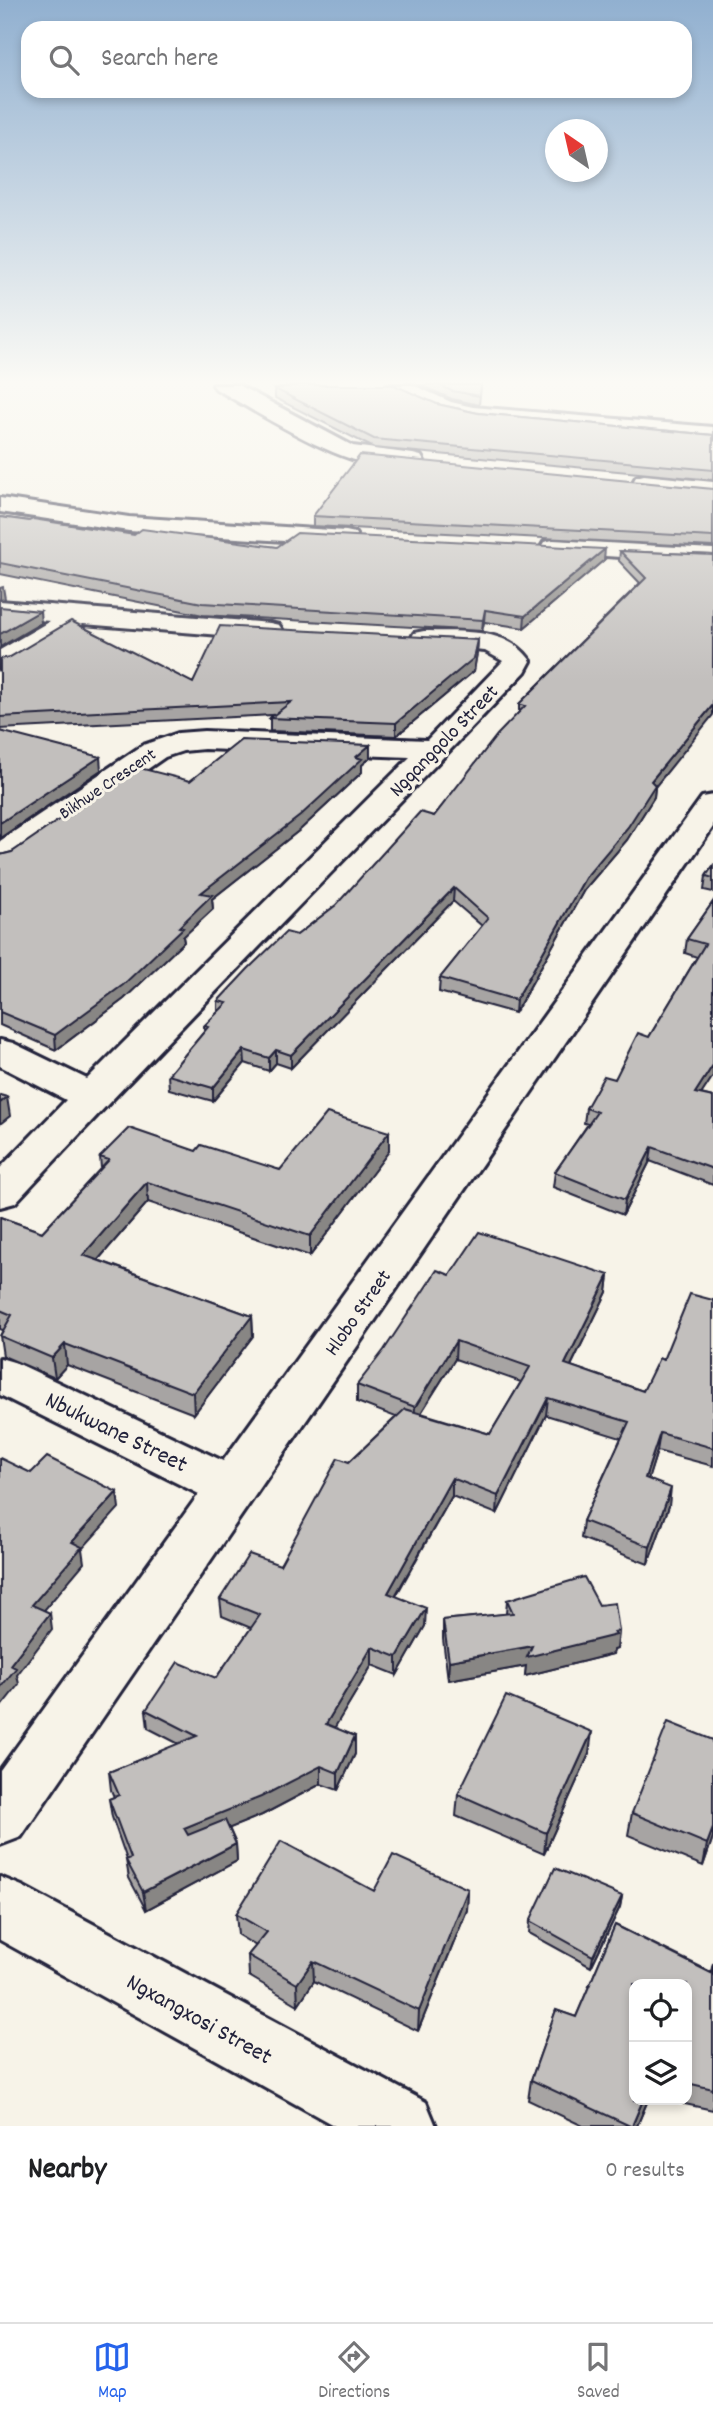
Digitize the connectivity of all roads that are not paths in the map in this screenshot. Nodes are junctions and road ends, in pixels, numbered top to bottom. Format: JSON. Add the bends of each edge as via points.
{"nodes":[{"id":1,"x":662,"y":484,"type":"edge"},
{"id":2,"x":713,"y":489,"type":"edge"},
{"id":3,"x":5,"y":510,"type":"edge"},
{"id":4,"x":374,"y":539,"type":"edge"},
{"id":5,"x":525,"y":546,"type":"edge"},
{"id":6,"x":713,"y":556,"type":"edge"},
{"id":7,"x":0,"y":609,"type":"edge"},
{"id":8,"x":76,"y":617,"type":"junction"},
{"id":9,"x":297,"y":633,"type":"edge"},
{"id":10,"x":394,"y":637,"type":"edge"},
{"id":11,"x":0,"y":661,"type":"edge"},
{"id":12,"x":435,"y":749,"type":"junction"},
{"id":13,"x":713,"y":804,"type":"edge"},
{"id":14,"x":0,"y":856,"type":"edge"},
{"id":15,"x":0,"y":1051,"type":"edge"},
{"id":16,"x":91,"y":1097,"type":"junction"},
{"id":17,"x":0,"y":1193,"type":"edge"},
{"id":18,"x":0,"y":1375,"type":"edge"},
{"id":19,"x":233,"y":1488,"type":"junction"},
{"id":20,"x":0,"y":1818,"type":"edge"},
{"id":21,"x":0,"y":1907,"type":"edge"},
{"id":22,"x":402,"y":2126,"type":"edge"}],
"edges":[{"from":1,"to":2,"type":"street"},
{"from":3,"to":4,"type":"street","via":[[163,528]]},
{"from":5,"to":6,"type":"street"},
{"from":7,"to":8,"type":"street"},
{"from":8,"to":9,"type":"street"},
{"from":8,"to":11,"type":"street"},
{"from":10,"to":12,"type":"street","name":"Ngqangqolo Street","via":[[478,641],[500,647],[517,661]]},
{"from":12,"to":14,"type":"street","name":"Bikhwe Crescent","via":[[178,742],[143,757]]},
{"from":12,"to":16,"type":"street","name":"Ngqangqolo Street"},
{"from":13,"to":19,"type":"street","name":"Hlobo Street"},
{"from":15,"to":16,"type":"street"},
{"from":16,"to":17,"type":"street","name":"Ngqangqolo Street"},
{"from":18,"to":19,"type":"street","name":"Nbukwane Street"},
{"from":19,"to":20,"type":"street","name":"Hlobo Street"},
{"from":21,"to":22,"type":"street","name":"Ngxangxosi Street"}]}
